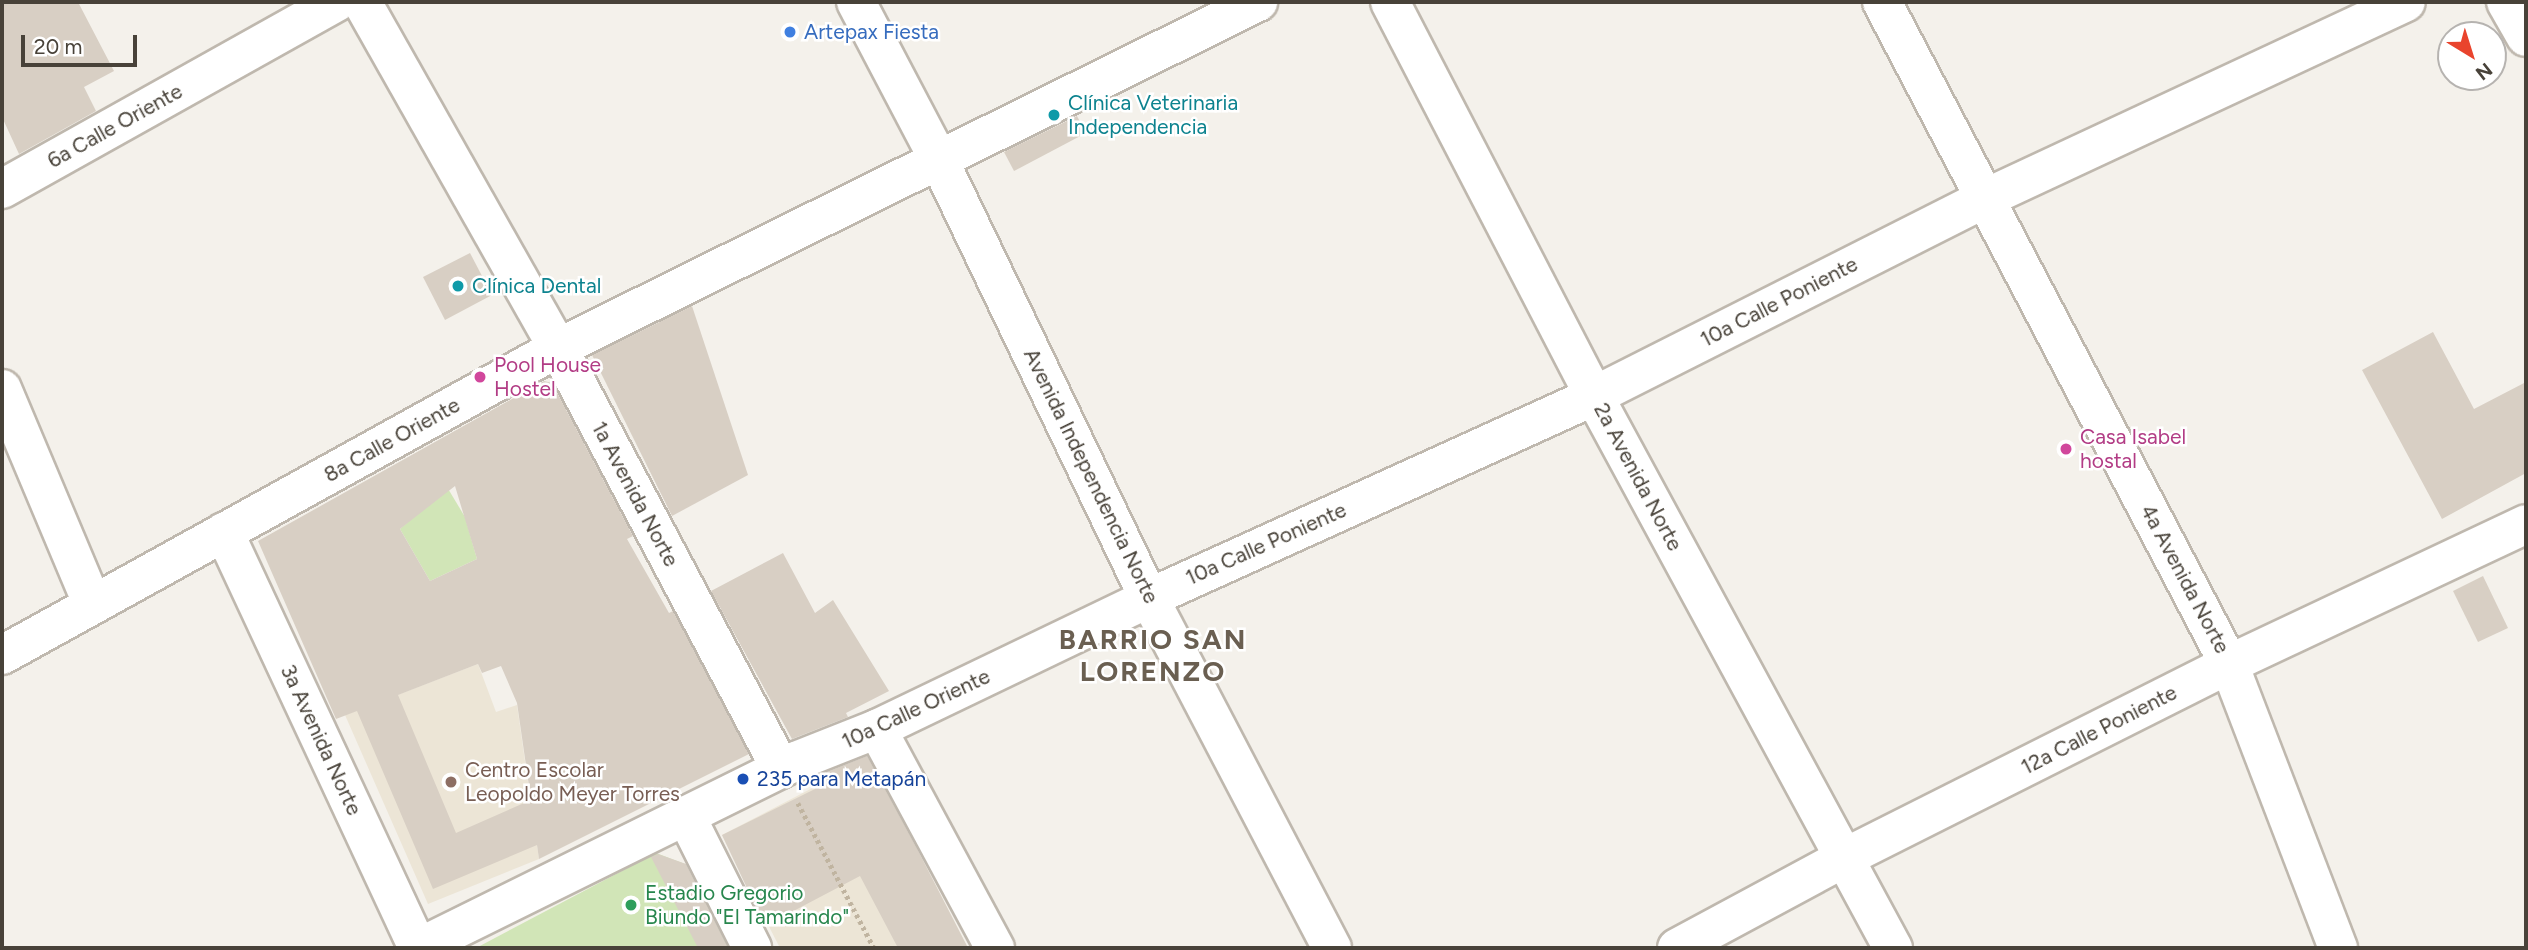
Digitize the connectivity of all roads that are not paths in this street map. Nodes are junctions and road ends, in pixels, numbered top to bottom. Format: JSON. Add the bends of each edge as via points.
{"nodes":[{"id":1,"x":337,"y":2,"type":"edge"},
{"id":2,"x":362,"y":2,"type":"edge"},
{"id":3,"x":856,"y":2,"type":"edge"},
{"id":4,"x":1258,"y":2,"type":"edge"},
{"id":5,"x":1390,"y":2,"type":"edge"},
{"id":6,"x":1882,"y":2,"type":"edge"},
{"id":7,"x":2406,"y":2,"type":"edge"},
{"id":8,"x":2507,"y":2,"type":"edge"},
{"id":9,"x":2526,"y":37,"type":"edge"},
{"id":10,"x":937,"y":156,"type":"junction"},
{"id":11,"x":2,"y":190,"type":"edge"},
{"id":12,"x":1986,"y":198,"type":"junction"},
{"id":13,"x":558,"y":348,"type":"junction"},
{"id":14,"x":2,"y":389,"type":"edge"},
{"id":15,"x":1594,"y":396,"type":"junction"},
{"id":16,"x":2526,"y":524,"type":"edge"},
{"id":17,"x":224,"y":532,"type":"junction"},
{"id":18,"x":1149,"y":598,"type":"junction"},
{"id":19,"x":93,"y":605,"type":"junction"},
{"id":20,"x":2,"y":655,"type":"edge"},
{"id":21,"x":2229,"y":664,"type":"junction"},
{"id":22,"x":877,"y":729,"type":"junction"},
{"id":23,"x":788,"y":783,"type":"junction"},
{"id":24,"x":687,"y":816,"type":"junction"},
{"id":25,"x":1844,"y":858,"type":"junction"},
{"id":26,"x":418,"y":948,"type":"edge"},
{"id":27,"x":751,"y":948,"type":"edge"},
{"id":28,"x":995,"y":948,"type":"edge"},
{"id":29,"x":1332,"y":948,"type":"edge"},
{"id":30,"x":1677,"y":948,"type":"edge"},
{"id":31,"x":1893,"y":948,"type":"edge"},
{"id":32,"x":2338,"y":948,"type":"edge"}],
"edges":[{"from":1,"to":11,"type":"street","name":"6a Calle Oriente"},
{"from":2,"to":13,"type":"street","name":"1a Avenida Norte"},
{"from":3,"to":10,"type":"street","name":"Avenida Independencia Norte"},
{"from":4,"to":10,"type":"street","name":"8a Calle Oriente"},
{"from":5,"to":15,"type":"street","name":"2a Avenida Norte"},
{"from":6,"to":12,"type":"street","name":"4a Avenida Norte"},
{"from":7,"to":12,"type":"street","name":"10a Calle Poniente"},
{"from":8,"to":9,"type":"street"},
{"from":10,"to":13,"type":"street","name":"8a Calle Oriente"},
{"from":10,"to":18,"type":"street","name":"Avenida Independencia Norte"},
{"from":12,"to":15,"type":"street","name":"10a Calle Poniente"},
{"from":12,"to":21,"type":"street","name":"4a Avenida Norte"},
{"from":13,"to":17,"type":"street","name":"8a Calle Oriente"},
{"from":13,"to":23,"type":"street","name":"1a Avenida Norte"},
{"from":14,"to":19,"type":"street"},
{"from":15,"to":18,"type":"street","name":"10a Calle Poniente"},
{"from":15,"to":25,"type":"street","name":"2a Avenida Norte"},
{"from":16,"to":21,"type":"street","name":"12a Calle Poniente"},
{"from":17,"to":19,"type":"street","name":"8a Calle Oriente"},
{"from":17,"to":26,"type":"street","name":"3a Avenida Norte"},
{"from":18,"to":22,"type":"street","name":"10a Calle Oriente"},
{"from":18,"to":29,"type":"street","name":"Avenida Independencia Norte"},
{"from":19,"to":20,"type":"street","name":"8a Calle Oriente"},
{"from":21,"to":25,"type":"street","name":"12a Calle Poniente"},
{"from":21,"to":32,"type":"street","name":"4a Avenida Norte"},
{"from":22,"to":23,"type":"street","name":"10a Calle Oriente"},
{"from":22,"to":28,"type":"street"},
{"from":23,"to":24,"type":"street","name":"10a Calle Oriente"},
{"from":24,"to":26,"type":"street","name":"10a Calle Oriente"},
{"from":24,"to":27,"type":"street"},
{"from":25,"to":30,"type":"street","name":"12a Calle Poniente"},
{"from":25,"to":31,"type":"street","name":"2a Avenida Norte"}]}
